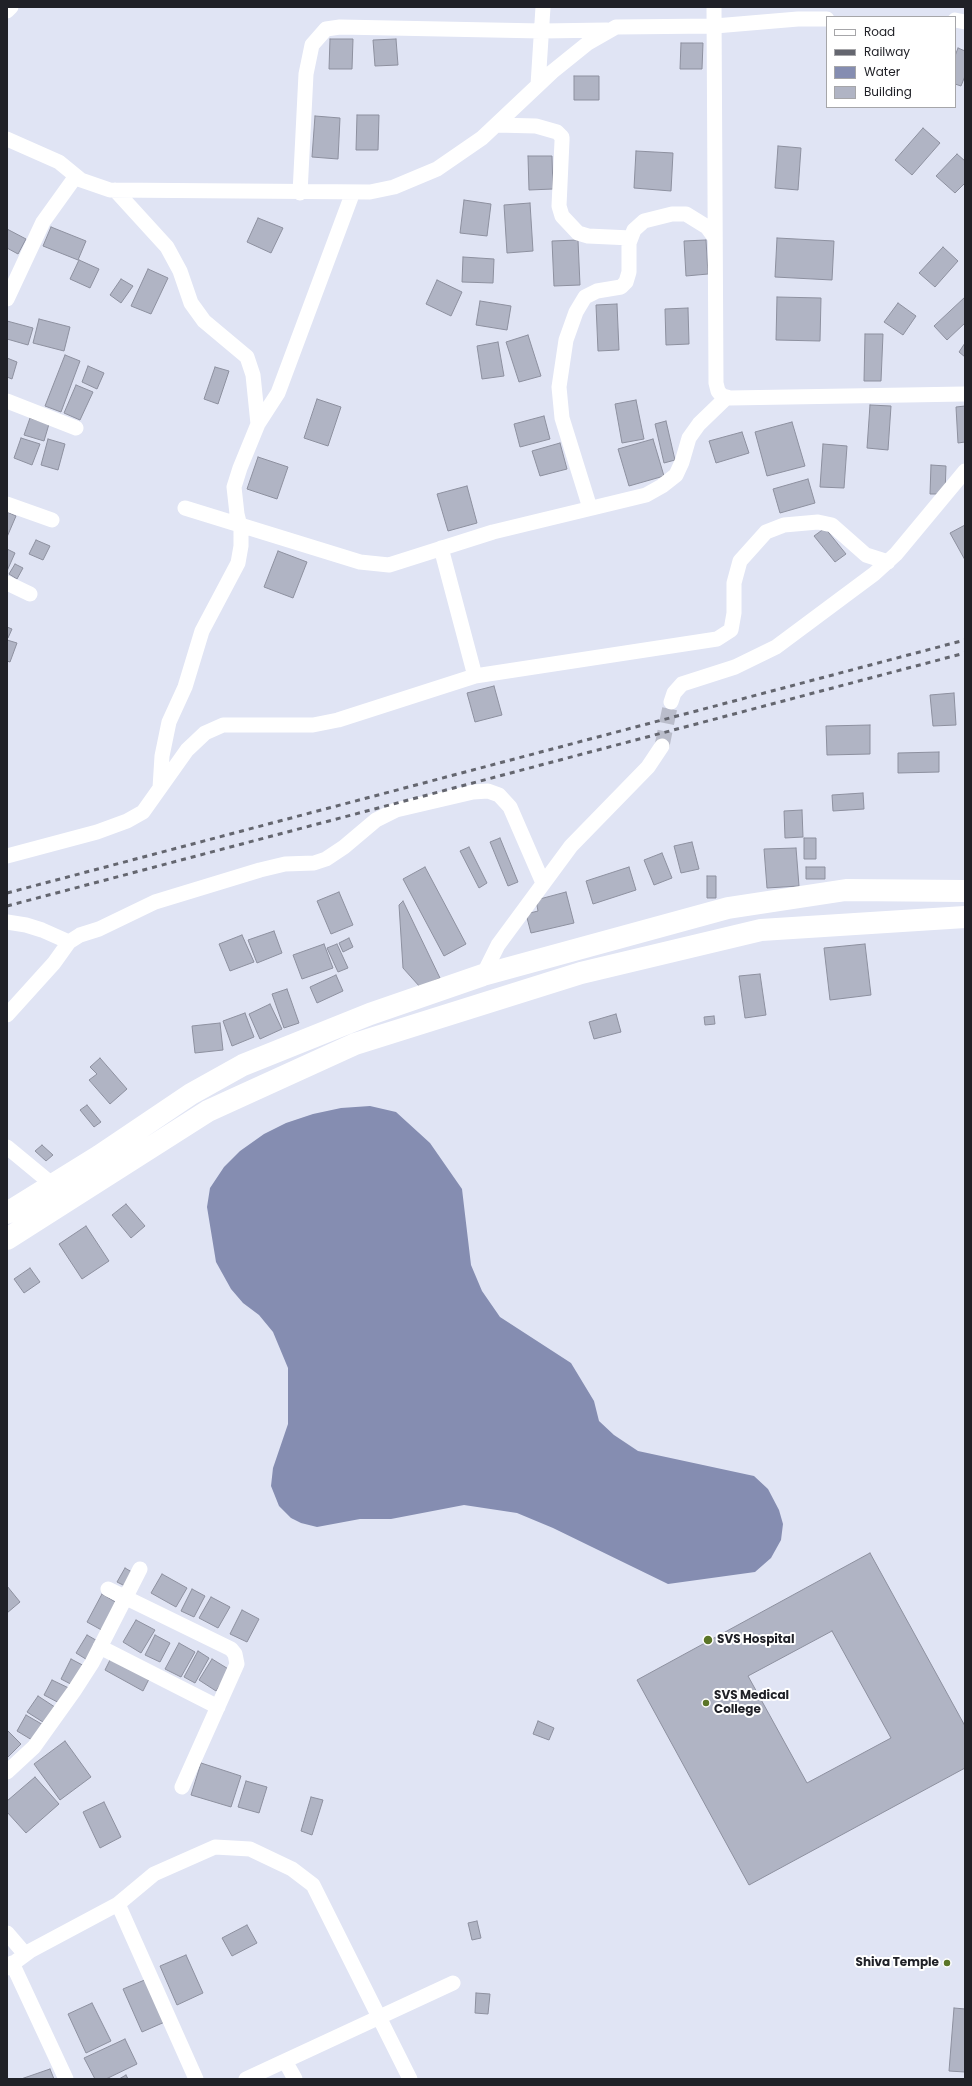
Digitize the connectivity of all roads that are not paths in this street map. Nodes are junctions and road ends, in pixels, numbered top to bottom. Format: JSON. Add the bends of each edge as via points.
{"nodes":[{"id":1,"x":11,"y":7,"type":"edge"},
{"id":2,"x":543,"y":7,"type":"edge"},
{"id":3,"x":714,"y":7,"type":"edge"},
{"id":4,"x":7,"y":11,"type":"edge"},
{"id":5,"x":826,"y":19,"type":"edge"},
{"id":6,"x":715,"y":26,"type":"junction"},
{"id":7,"x":608,"y":30,"type":"junction"},
{"id":8,"x":542,"y":31,"type":"junction"},
{"id":9,"x":538,"y":85,"type":"junction"},
{"id":10,"x":496,"y":125,"type":"junction"},
{"id":11,"x":7,"y":139,"type":"edge"},
{"id":12,"x":76,"y":176,"type":"junction"},
{"id":13,"x":115,"y":190,"type":"junction"},
{"id":14,"x":353,"y":192,"type":"junction"},
{"id":15,"x":300,"y":193,"type":"junction"},
{"id":16,"x":631,"y":238,"type":"junction"},
{"id":17,"x":715,"y":238,"type":"junction"},
{"id":18,"x":7,"y":299,"type":"edge"},
{"id":19,"x":965,"y":394,"type":"edge"},
{"id":20,"x":727,"y":397,"type":"junction"},
{"id":21,"x":7,"y":401,"type":"edge"},
{"id":22,"x":258,"y":424,"type":"junction"},
{"id":23,"x":76,"y":428,"type":"dead end"},
{"id":24,"x":965,"y":471,"type":"edge"},
{"id":25,"x":7,"y":504,"type":"edge"},
{"id":26,"x":185,"y":508,"type":"dead end"},
{"id":27,"x":590,"y":508,"type":"junction"},
{"id":28,"x":52,"y":520,"type":"dead end"},
{"id":29,"x":240,"y":525,"type":"junction"},
{"id":30,"x":441,"y":548,"type":"junction"},
{"id":31,"x":888,"y":562,"type":"junction"},
{"id":32,"x":7,"y":583,"type":"edge"},
{"id":33,"x":30,"y":594,"type":"dead end"},
{"id":34,"x":475,"y":676,"type":"junction"},
{"id":35,"x":671,"y":702,"type":"tunnel mouth"},
{"id":36,"x":662,"y":746,"type":"tunnel mouth"},
{"id":37,"x":160,"y":789,"type":"junction"},
{"id":38,"x":7,"y":856,"type":"edge"},
{"id":39,"x":543,"y":883,"type":"junction"},
{"id":40,"x":965,"y":891,"type":"edge"},
{"id":41,"x":965,"y":917,"type":"edge"},
{"id":42,"x":7,"y":922,"type":"edge"},
{"id":43,"x":69,"y":942,"type":"junction"},
{"id":44,"x":483,"y":975,"type":"junction"},
{"id":45,"x":7,"y":1015,"type":"edge"},
{"id":46,"x":7,"y":1147,"type":"edge"},
{"id":47,"x":53,"y":1185,"type":"junction"},
{"id":48,"x":7,"y":1213,"type":"edge"},
{"id":49,"x":7,"y":1239,"type":"edge"},
{"id":50,"x":140,"y":1569,"type":"dead end"},
{"id":51,"x":108,"y":1589,"type":"dead end"},
{"id":52,"x":126,"y":1597,"type":"junction"},
{"id":53,"x":100,"y":1647,"type":"junction"},
{"id":54,"x":218,"y":1707,"type":"junction"},
{"id":55,"x":7,"y":1772,"type":"edge"},
{"id":56,"x":182,"y":1787,"type":"dead end"},
{"id":57,"x":118,"y":1904,"type":"junction"},
{"id":58,"x":7,"y":1933,"type":"edge"},
{"id":59,"x":25,"y":1954,"type":"junction"},
{"id":60,"x":9,"y":1965,"type":"edge"},
{"id":61,"x":453,"y":1983,"type":"dead end"},
{"id":62,"x":380,"y":2017,"type":"junction"},
{"id":63,"x":285,"y":2061,"type":"junction"},
{"id":64,"x":66,"y":2079,"type":"edge"},
{"id":65,"x":196,"y":2079,"type":"edge"},
{"id":66,"x":246,"y":2079,"type":"edge"},
{"id":67,"x":295,"y":2079,"type":"edge"},
{"id":68,"x":410,"y":2079,"type":"edge"}],
"edges":[{"from":1,"to":4,"type":"street"},
{"from":2,"to":8,"type":"street"},
{"from":3,"to":6,"type":"street"},
{"from":5,"to":6,"type":"street"},
{"from":6,"to":7,"type":"street","via":[[616,27]]},
{"from":6,"to":17,"type":"street"},
{"from":7,"to":8,"type":"street"},
{"from":7,"to":9,"type":"street","via":[[588,43]]},
{"from":8,"to":9,"type":"street"},
{"from":8,"to":15,"type":"street","via":[[340,27],[326,29],[312,45],[306,74]]},
{"from":9,"to":10,"type":"street"},
{"from":10,"to":14,"type":"street","via":[[482,138],[437,169],[394,187],[370,192]]},
{"from":10,"to":16,"type":"street","via":[[536,126],[557,132],[562,138],[559,206],[562,216],[578,233],[588,236]]},
{"from":11,"to":12,"type":"street","via":[[59,162]]},
{"from":12,"to":13,"type":"street","via":[[81,180]]},
{"from":12,"to":18,"type":"street","via":[[43,222]]},
{"from":13,"to":15,"type":"street"},
{"from":13,"to":22,"type":"street","via":[[166,247],[180,271],[192,303],[204,321],[248,357],[253,375]]},
{"from":14,"to":15,"type":"street"},
{"from":14,"to":22,"type":"street","via":[[278,394]]},
{"from":16,"to":17,"type":"street","via":[[634,230],[644,221],[672,214],[686,214],[707,227]]},
{"from":16,"to":27,"type":"street","via":[[626,282],[621,287],[597,291],[585,297],[576,312],[566,340],[558,387],[562,418]]},
{"from":17,"to":20,"type":"street","via":[[716,383],[718,391]]},
{"from":19,"to":20,"type":"street"},
{"from":20,"to":27,"type":"street","via":[[699,424],[689,438],[676,475],[646,495]]},
{"from":21,"to":23,"type":"street"},
{"from":22,"to":29,"type":"street","via":[[234,487],[236,514]]},
{"from":24,"to":31,"type":"street"},
{"from":25,"to":28,"type":"street"},
{"from":26,"to":29,"type":"street"},
{"from":27,"to":30,"type":"street"},
{"from":29,"to":30,"type":"street","via":[[360,562],[389,565]]},
{"from":29,"to":37,"type":"street","via":[[241,546],[238,563],[202,631],[185,687],[169,722],[162,756]]},
{"from":30,"to":34,"type":"street"},
{"from":31,"to":34,"type":"street","via":[[866,555],[832,525],[818,522],[784,525],[766,532],[740,561],[734,583],[731,630],[717,639]]},
{"from":31,"to":35,"type":"street","via":[[776,647],[735,667],[682,684],[674,693]]},
{"from":32,"to":33,"type":"street"},
{"from":34,"to":37,"type":"street","via":[[338,720],[313,725],[222,725],[205,733],[187,750]]},
{"from":36,"to":39,"type":"street","via":[[648,767],[571,846]]},
{"from":37,"to":38,"type":"street","via":[[143,812],[127,822]]},
{"from":39,"to":43,"type":"street","via":[[510,807],[499,794],[488,791],[474,792],[396,810],[376,820],[326,859],[314,863],[272,867],[155,902]]},
{"from":39,"to":44,"type":"street","via":[[498,945]]},
{"from":40,"to":44,"type":"highway","via":[[846,890],[728,908]]},
{"from":41,"to":49,"type":"highway","via":[[761,930],[581,973],[355,1044],[208,1111]]},
{"from":42,"to":43,"type":"street","via":[[32,927]]},
{"from":43,"to":45,"type":"street","via":[[54,963]]},
{"from":44,"to":47,"type":"highway","via":[[370,1014],[243,1065],[192,1094]]},
{"from":46,"to":47,"type":"street"},
{"from":47,"to":48,"type":"highway"},
{"from":50,"to":52,"type":"street"},
{"from":51,"to":52,"type":"street"},
{"from":52,"to":53,"type":"street"},
{"from":52,"to":54,"type":"street","via":[[231,1649],[235,1654],[236,1664]]},
{"from":53,"to":54,"type":"street"},
{"from":53,"to":55,"type":"street","via":[[92,1663],[34,1748]]},
{"from":54,"to":56,"type":"street"},
{"from":57,"to":59,"type":"street"},
{"from":57,"to":62,"type":"street","via":[[154,1874],[215,1847],[250,1849],[269,1857],[292,1869],[313,1885]]},
{"from":57,"to":65,"type":"street"},
{"from":58,"to":59,"type":"street"},
{"from":59,"to":60,"type":"street"},
{"from":60,"to":64,"type":"street"},
{"from":61,"to":62,"type":"street"},
{"from":62,"to":63,"type":"street"},
{"from":62,"to":68,"type":"street"},
{"from":63,"to":66,"type":"street"},
{"from":63,"to":67,"type":"street"}]}
